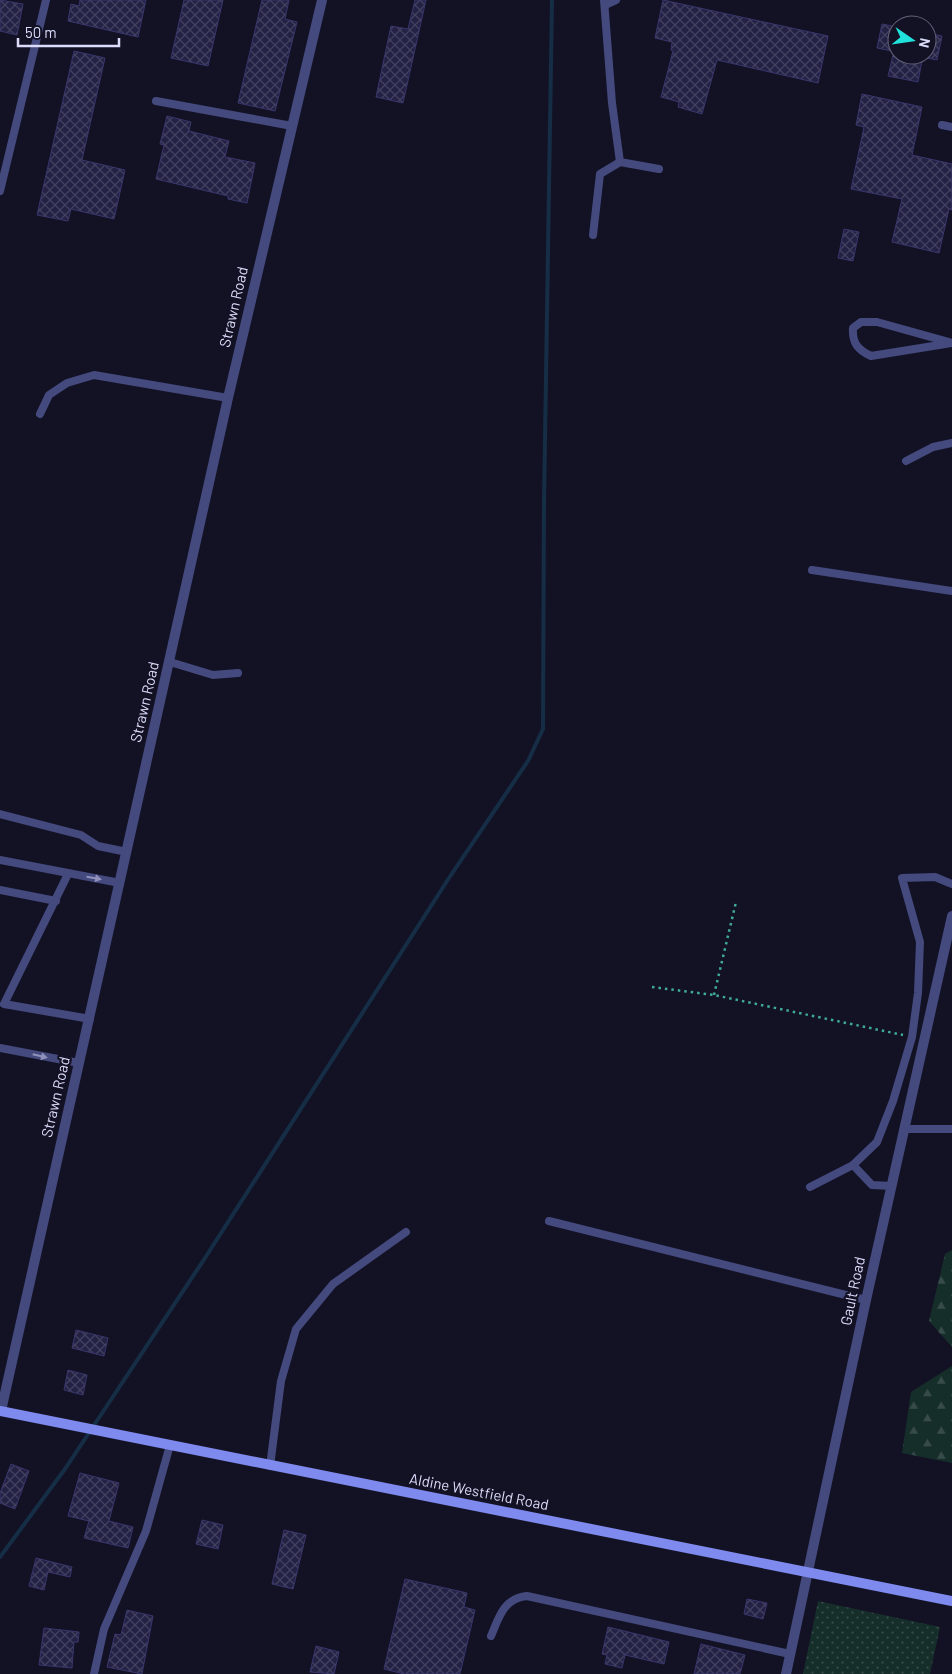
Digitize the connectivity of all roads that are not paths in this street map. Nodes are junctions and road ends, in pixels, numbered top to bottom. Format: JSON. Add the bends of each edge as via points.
{"nodes":[{"id":1,"x":46,"y":0,"type":"edge"},
{"id":2,"x":322,"y":0,"type":"edge"},
{"id":3,"x":616,"y":0,"type":"edge"},
{"id":4,"x":605,"y":2,"type":"edge"},
{"id":5,"x":156,"y":101,"type":"dead end"},
{"id":6,"x":942,"y":125,"type":"dead end"},
{"id":7,"x":292,"y":126,"type":"junction"},
{"id":8,"x":952,"y":128,"type":"edge"},
{"id":9,"x":620,"y":162,"type":"junction"},
{"id":10,"x":660,"y":169,"type":"dead end"},
{"id":11,"x":0,"y":191,"type":"edge"},
{"id":12,"x":593,"y":236,"type":"dead end"},
{"id":13,"x":952,"y":343,"type":"edge"},
{"id":14,"x":228,"y":398,"type":"junction"},
{"id":15,"x":40,"y":414,"type":"dead end"},
{"id":16,"x":952,"y":443,"type":"edge"},
{"id":17,"x":906,"y":461,"type":"dead end"},
{"id":18,"x":812,"y":570,"type":"dead end"},
{"id":19,"x":952,"y":591,"type":"edge"},
{"id":20,"x":170,"y":662,"type":"junction"},
{"id":21,"x":238,"y":674,"type":"dead end"},
{"id":22,"x":0,"y":814,"type":"edge"},
{"id":23,"x":127,"y":852,"type":"junction"},
{"id":24,"x":0,"y":860,"type":"edge"},
{"id":25,"x":68,"y":874,"type":"junction"},
{"id":26,"x":120,"y":883,"type":"junction"},
{"id":27,"x":952,"y":884,"type":"edge"},
{"id":28,"x":0,"y":890,"type":"edge"},
{"id":29,"x":56,"y":902,"type":"junction"},
{"id":30,"x":952,"y":916,"type":"edge"},
{"id":31,"x":950,"y":936,"type":"edge"},
{"id":32,"x":2,"y":1004,"type":"edge"},
{"id":33,"x":0,"y":1012,"type":"edge"},
{"id":34,"x":90,"y":1019,"type":"junction"},
{"id":35,"x":0,"y":1048,"type":"edge"},
{"id":36,"x":79,"y":1063,"type":"junction"},
{"id":37,"x":904,"y":1129,"type":"junction"},
{"id":38,"x":952,"y":1129,"type":"edge"},
{"id":39,"x":853,"y":1165,"type":"junction"},
{"id":40,"x":892,"y":1186,"type":"junction"},
{"id":41,"x":810,"y":1187,"type":"dead end"},
{"id":42,"x":550,"y":1221,"type":"dead end"},
{"id":43,"x":406,"y":1232,"type":"dead end"},
{"id":44,"x":866,"y":1300,"type":"junction"},
{"id":45,"x":0,"y":1411,"type":"edge"},
{"id":46,"x":170,"y":1445,"type":"junction"},
{"id":47,"x":270,"y":1466,"type":"junction"},
{"id":48,"x":808,"y":1573,"type":"junction"},
{"id":49,"x":952,"y":1600,"type":"edge"},
{"id":50,"x":491,"y":1636,"type":"dead end"},
{"id":51,"x":790,"y":1654,"type":"junction"},
{"id":52,"x":94,"y":1674,"type":"edge"},
{"id":53,"x":786,"y":1674,"type":"edge"}],
"edges":[{"from":1,"to":11,"type":"lane"},
{"from":2,"to":7,"type":"street","name":"Strawn Road"},
{"from":3,"to":4,"type":"lane"},
{"from":4,"to":9,"type":"lane"},
{"from":5,"to":7,"type":"lane"},
{"from":6,"to":8,"type":"lane"},
{"from":7,"to":14,"type":"street","name":"Strawn Road"},
{"from":9,"to":10,"type":"lane"},
{"from":9,"to":12,"type":"lane","via":[[600,174]]},
{"from":13,"to":13,"type":"lane","via":[[872,356],[860,351],[852,340],[853,328],[861,322],[876,322]]},
{"from":14,"to":15,"type":"lane","via":[[94,374],[67,383],[49,395]]},
{"from":14,"to":20,"type":"street","name":"Strawn Road"},
{"from":16,"to":17,"type":"lane","via":[[933,447]]},
{"from":18,"to":19,"type":"lane"},
{"from":20,"to":21,"type":"lane","via":[[213,675]]},
{"from":20,"to":23,"type":"street","name":"Strawn Road"},
{"from":22,"to":23,"type":"lane","via":[[81,834],[98,846]]},
{"from":23,"to":26,"type":"street","name":"Strawn Road"},
{"from":24,"to":25,"type":"lane"},
{"from":25,"to":26,"type":"lane","one_way":true},
{"from":25,"to":29,"type":"lane"},
{"from":26,"to":34,"type":"street","name":"Strawn Road"},
{"from":27,"to":39,"type":"lane","via":[[935,877],[902,878],[920,942],[912,1037],[877,1142]]},
{"from":28,"to":29,"type":"lane"},
{"from":29,"to":32,"type":"lane"},
{"from":30,"to":31,"type":"street","name":"Gault Road"},
{"from":31,"to":37,"type":"street","name":"Gault Road"},
{"from":32,"to":33,"type":"lane"},
{"from":32,"to":34,"type":"lane"},
{"from":34,"to":36,"type":"street","name":"Strawn Road"},
{"from":35,"to":36,"type":"lane","one_way":true},
{"from":36,"to":45,"type":"street","name":"Strawn Road"},
{"from":37,"to":38,"type":"lane"},
{"from":37,"to":40,"type":"street","name":"Gault Road"},
{"from":39,"to":40,"type":"lane","via":[[872,1185]]},
{"from":39,"to":41,"type":"lane"},
{"from":40,"to":44,"type":"street","name":"Gault Road"},
{"from":42,"to":44,"type":"lane"},
{"from":43,"to":47,"type":"lane","via":[[333,1284],[296,1329],[281,1382]]},
{"from":44,"to":48,"type":"street","name":"Gault Road"},
{"from":45,"to":46,"type":"main road","name":"Aldine Westfield Road"},
{"from":46,"to":47,"type":"main road","name":"Aldine Westfield Road"},
{"from":46,"to":52,"type":"lane","via":[[146,1531],[104,1629]]},
{"from":47,"to":48,"type":"main road","name":"Aldine Westfield Road"},
{"from":48,"to":49,"type":"main road","name":"Aldine Westfield Road"},
{"from":48,"to":51,"type":"street","name":"Gault Road"},
{"from":50,"to":51,"type":"lane","via":[[502,1610],[520,1597],[528,1596]]},
{"from":51,"to":53,"type":"street","name":"Gault Road"}]}
